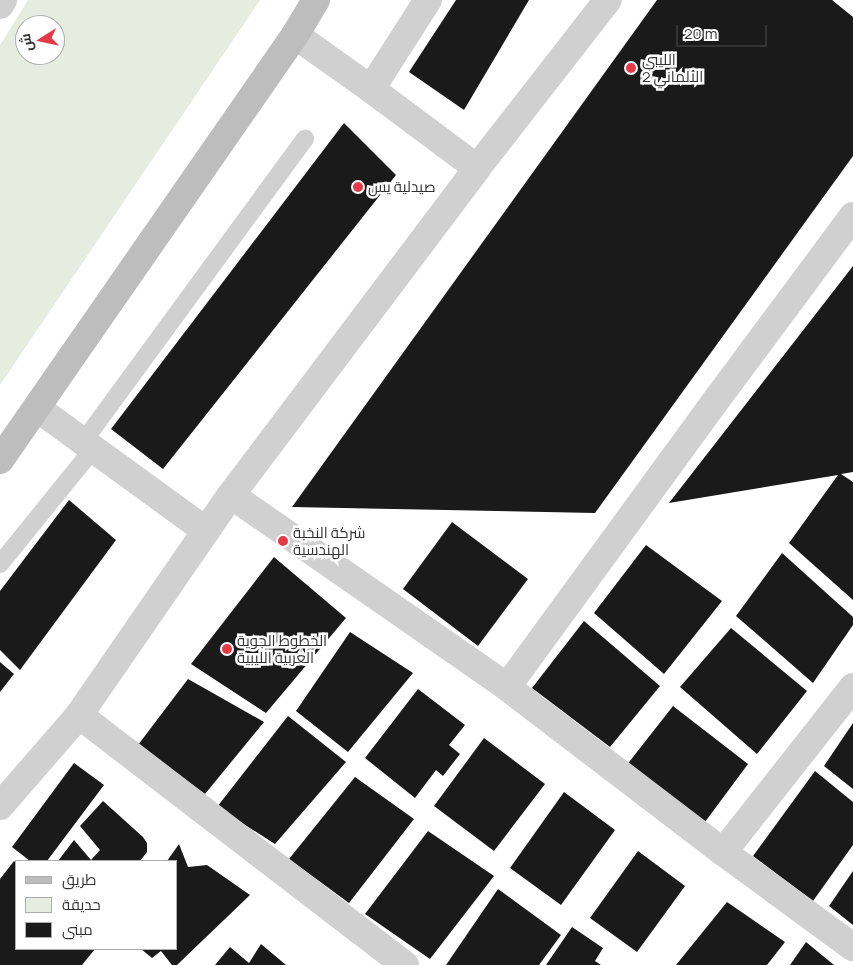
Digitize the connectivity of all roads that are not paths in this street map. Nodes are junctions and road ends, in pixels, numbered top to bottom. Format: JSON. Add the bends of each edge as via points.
{"nodes":[{"id":1,"x":3,"y":0,"type":"edge"},
{"id":2,"x":316,"y":0,"type":"edge"},
{"id":3,"x":428,"y":0,"type":"edge"},
{"id":4,"x":608,"y":0,"type":"edge"},
{"id":5,"x":0,"y":5,"type":"edge"},
{"id":6,"x":295,"y":35,"type":"junction"},
{"id":7,"x":371,"y":89,"type":"junction"},
{"id":8,"x":305,"y":138,"type":"dead end"},
{"id":9,"x":476,"y":168,"type":"junction"},
{"id":10,"x":853,"y":216,"type":"edge"},
{"id":11,"x":38,"y":408,"type":"junction"},
{"id":12,"x":88,"y":445,"type":"junction"},
{"id":13,"x":0,"y":460,"type":"edge"},
{"id":14,"x":231,"y":495,"type":"junction"},
{"id":15,"x":206,"y":531,"type":"junction"},
{"id":16,"x":0,"y":564,"type":"edge"},
{"id":17,"x":853,"y":687,"type":"edge"},
{"id":18,"x":507,"y":688,"type":"junction"},
{"id":19,"x":79,"y":715,"type":"junction"},
{"id":20,"x":0,"y":806,"type":"edge"},
{"id":21,"x":724,"y":852,"type":"junction"},
{"id":22,"x":853,"y":947,"type":"edge"},
{"id":23,"x":404,"y":965,"type":"edge"}],
"edges":[{"from":1,"to":5,"type":"street"},
{"from":2,"to":6,"type":"street"},
{"from":3,"to":7,"type":"street"},
{"from":4,"to":9,"type":"street"},
{"from":6,"to":7,"type":"street"},
{"from":6,"to":11,"type":"street"},
{"from":7,"to":9,"type":"street"},
{"from":8,"to":12,"type":"lane"},
{"from":9,"to":14,"type":"street"},
{"from":10,"to":18,"type":"street"},
{"from":11,"to":12,"type":"street"},
{"from":11,"to":13,"type":"street"},
{"from":12,"to":15,"type":"street"},
{"from":12,"to":16,"type":"lane"},
{"from":14,"to":15,"type":"street"},
{"from":14,"to":18,"type":"street"},
{"from":15,"to":19,"type":"street"},
{"from":17,"to":21,"type":"street"},
{"from":18,"to":21,"type":"street"},
{"from":19,"to":20,"type":"street"},
{"from":19,"to":23,"type":"street"},
{"from":21,"to":22,"type":"street"}]}
